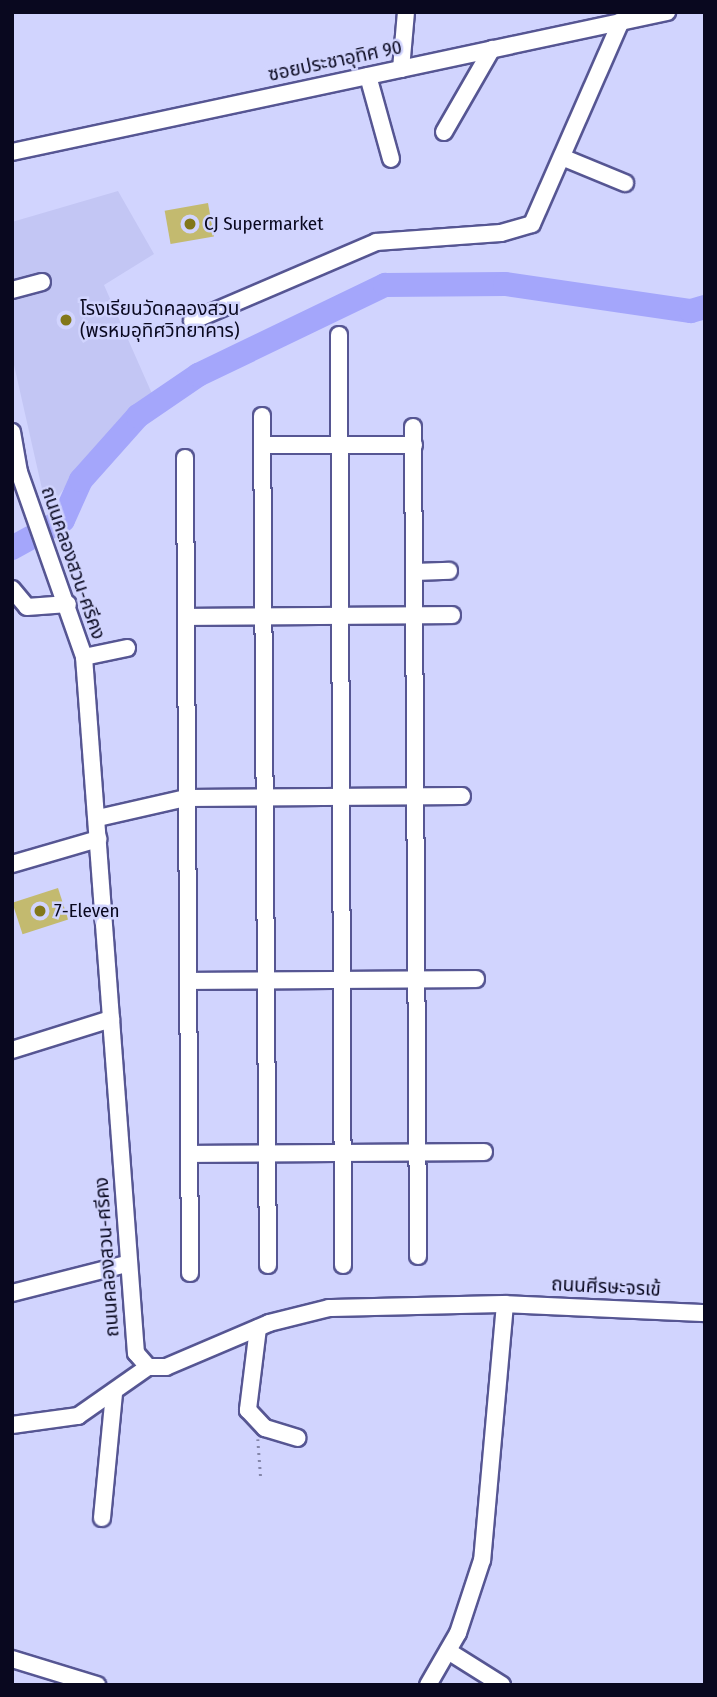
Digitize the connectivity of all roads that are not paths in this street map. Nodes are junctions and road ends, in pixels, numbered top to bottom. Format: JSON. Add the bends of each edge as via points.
{"nodes":[{"id":1,"x":406,"y":12,"type":"edge"},
{"id":2,"x":667,"y":12,"type":"edge"},
{"id":3,"x":621,"y":21,"type":"junction"},
{"id":4,"x":492,"y":49,"type":"junction"},
{"id":5,"x":401,"y":69,"type":"junction"},
{"id":6,"x":368,"y":76,"type":"junction"},
{"id":7,"x":444,"y":132,"type":"dead end"},
{"id":8,"x":12,"y":152,"type":"edge"},
{"id":9,"x":564,"y":158,"type":"junction"},
{"id":10,"x":391,"y":159,"type":"dead end"},
{"id":11,"x":625,"y":183,"type":"dead end"},
{"id":12,"x":42,"y":282,"type":"dead end"},
{"id":13,"x":12,"y":290,"type":"edge"},
{"id":14,"x":192,"y":321,"type":"dead end"},
{"id":15,"x":339,"y":335,"type":"dead end"},
{"id":16,"x":262,"y":416,"type":"dead end"},
{"id":17,"x":413,"y":427,"type":"dead end"},
{"id":18,"x":12,"y":432,"type":"edge"},
{"id":19,"x":262,"y":445,"type":"junction"},
{"id":20,"x":340,"y":445,"type":"junction"},
{"id":21,"x":414,"y":445,"type":"junction"},
{"id":22,"x":15,"y":458,"type":"edge"},
{"id":23,"x":185,"y":458,"type":"dead end"},
{"id":24,"x":449,"y":571,"type":"dead end"},
{"id":25,"x":415,"y":572,"type":"junction"},
{"id":26,"x":12,"y":589,"type":"edge"},
{"id":27,"x":68,"y":604,"type":"junction"},
{"id":28,"x":452,"y":615,"type":"dead end"},
{"id":29,"x":416,"y":616,"type":"junction"},
{"id":30,"x":186,"y":617,"type":"junction"},
{"id":31,"x":340,"y":617,"type":"junction"},
{"id":32,"x":264,"y":618,"type":"junction"},
{"id":33,"x":127,"y":648,"type":"dead end"},
{"id":34,"x":84,"y":657,"type":"junction"},
{"id":35,"x":339,"y":795,"type":"junction"},
{"id":36,"x":265,"y":796,"type":"junction"},
{"id":37,"x":418,"y":796,"type":"junction"},
{"id":38,"x":463,"y":796,"type":"dead end"},
{"id":39,"x":186,"y":798,"type":"junction"},
{"id":40,"x":98,"y":818,"type":"junction"},
{"id":41,"x":98,"y":839,"type":"junction"},
{"id":42,"x":12,"y":864,"type":"edge"},
{"id":43,"x":418,"y":979,"type":"junction"},
{"id":44,"x":475,"y":979,"type":"dead end"},
{"id":45,"x":188,"y":981,"type":"junction"},
{"id":46,"x":266,"y":982,"type":"junction"},
{"id":47,"x":341,"y":982,"type":"junction"},
{"id":48,"x":111,"y":1019,"type":"junction"},
{"id":49,"x":12,"y":1050,"type":"edge"},
{"id":50,"x":418,"y":1152,"type":"junction"},
{"id":51,"x":484,"y":1152,"type":"dead end"},
{"id":52,"x":342,"y":1153,"type":"junction"},
{"id":53,"x":189,"y":1154,"type":"junction"},
{"id":54,"x":267,"y":1154,"type":"junction"},
{"id":55,"x":418,"y":1256,"type":"dead end"},
{"id":56,"x":126,"y":1264,"type":"junction"},
{"id":57,"x":268,"y":1265,"type":"dead end"},
{"id":58,"x":343,"y":1265,"type":"dead end"},
{"id":59,"x":190,"y":1273,"type":"dead end"},
{"id":60,"x":12,"y":1293,"type":"edge"},
{"id":61,"x":505,"y":1304,"type":"junction"},
{"id":62,"x":705,"y":1313,"type":"edge"},
{"id":63,"x":258,"y":1328,"type":"junction"},
{"id":64,"x":148,"y":1367,"type":"junction"},
{"id":65,"x":114,"y":1394,"type":"junction"},
{"id":66,"x":12,"y":1425,"type":"edge"},
{"id":67,"x":298,"y":1438,"type":"dead end"},
{"id":68,"x":102,"y":1518,"type":"dead end"},
{"id":69,"x":448,"y":1650,"type":"junction"},
{"id":70,"x":12,"y":1659,"type":"edge"},
{"id":71,"x":97,"y":1685,"type":"edge"},
{"id":72,"x":428,"y":1685,"type":"edge"},
{"id":73,"x":502,"y":1685,"type":"edge"}],
"edges":[{"from":1,"to":5,"type":"street"},
{"from":2,"to":3,"type":"street","name":"ซอยประชาอุทิศ 90"},
{"from":3,"to":4,"type":"street","name":"ซอยประชาอุทิศ 90"},
{"from":3,"to":9,"type":"street"},
{"from":4,"to":5,"type":"street","name":"ซอยประชาอุทิศ 90"},
{"from":4,"to":7,"type":"street"},
{"from":5,"to":6,"type":"street","name":"ซอยประชาอุทิศ 90"},
{"from":6,"to":8,"type":"street","name":"ซอยประชาอุทิศ 90"},
{"from":6,"to":10,"type":"street"},
{"from":9,"to":11,"type":"street"},
{"from":9,"to":14,"type":"street","via":[[543,208],[525,228],[368,244]]},
{"from":12,"to":13,"type":"street"},
{"from":15,"to":20,"type":"street"},
{"from":16,"to":19,"type":"street"},
{"from":17,"to":21,"type":"street"},
{"from":18,"to":22,"type":"street","name":"ถนนคลองสวน-ศรีคง"},
{"from":19,"to":20,"type":"street"},
{"from":19,"to":32,"type":"street"},
{"from":20,"to":21,"type":"street"},
{"from":20,"to":31,"type":"street"},
{"from":21,"to":25,"type":"street"},
{"from":22,"to":27,"type":"street","name":"ถนนคลองสวน-ศรีคง"},
{"from":23,"to":30,"type":"street"},
{"from":24,"to":25,"type":"street"},
{"from":25,"to":29,"type":"street"},
{"from":26,"to":27,"type":"street","via":[[27,607]]},
{"from":27,"to":34,"type":"street","name":"ถนนคลองสวน-ศรีคง"},
{"from":28,"to":29,"type":"street"},
{"from":29,"to":31,"type":"street"},
{"from":29,"to":37,"type":"street"},
{"from":30,"to":32,"type":"street"},
{"from":30,"to":39,"type":"street"},
{"from":31,"to":32,"type":"street"},
{"from":31,"to":35,"type":"street"},
{"from":32,"to":36,"type":"street"},
{"from":33,"to":34,"type":"street"},
{"from":34,"to":40,"type":"street","name":"ถนนคลองสวน-ศรีคง"},
{"from":35,"to":36,"type":"street"},
{"from":35,"to":37,"type":"street"},
{"from":35,"to":47,"type":"street"},
{"from":36,"to":39,"type":"street"},
{"from":36,"to":46,"type":"street"},
{"from":37,"to":38,"type":"street"},
{"from":37,"to":43,"type":"street"},
{"from":39,"to":40,"type":"street"},
{"from":39,"to":45,"type":"street"},
{"from":40,"to":41,"type":"street","name":"ถนนคลองสวน-ศรีคง"},
{"from":41,"to":42,"type":"street"},
{"from":41,"to":48,"type":"street","name":"ถนนคลองสวน-ศรีคง"},
{"from":43,"to":44,"type":"street"},
{"from":43,"to":47,"type":"street"},
{"from":43,"to":50,"type":"street"},
{"from":45,"to":46,"type":"street"},
{"from":45,"to":53,"type":"street"},
{"from":46,"to":47,"type":"street"},
{"from":46,"to":54,"type":"street"},
{"from":47,"to":52,"type":"street"},
{"from":48,"to":49,"type":"street"},
{"from":48,"to":56,"type":"street","name":"ถนนคลองสวน-ศรีคง"},
{"from":50,"to":51,"type":"street"},
{"from":50,"to":52,"type":"street"},
{"from":50,"to":55,"type":"street"},
{"from":52,"to":54,"type":"street"},
{"from":52,"to":58,"type":"street"},
{"from":53,"to":54,"type":"street"},
{"from":53,"to":59,"type":"street"},
{"from":54,"to":57,"type":"street"},
{"from":56,"to":60,"type":"street"},
{"from":56,"to":64,"type":"street","name":"ถนนคลองสวน-ศรีคง","via":[[136,1353]]},
{"from":61,"to":62,"type":"street","name":"ถนนศีรษะจรเข้"},
{"from":61,"to":63,"type":"street","via":[[329,1308]]},
{"from":61,"to":69,"type":"street","via":[[482,1560]]},
{"from":63,"to":64,"type":"street","via":[[179,1362]]},
{"from":63,"to":67,"type":"street","via":[[248,1410],[255,1422]]},
{"from":64,"to":65,"type":"street"},
{"from":65,"to":66,"type":"street","via":[[69,1419]]},
{"from":65,"to":68,"type":"street"},
{"from":69,"to":72,"type":"street"},
{"from":69,"to":73,"type":"street"},
{"from":70,"to":71,"type":"street"}]}
